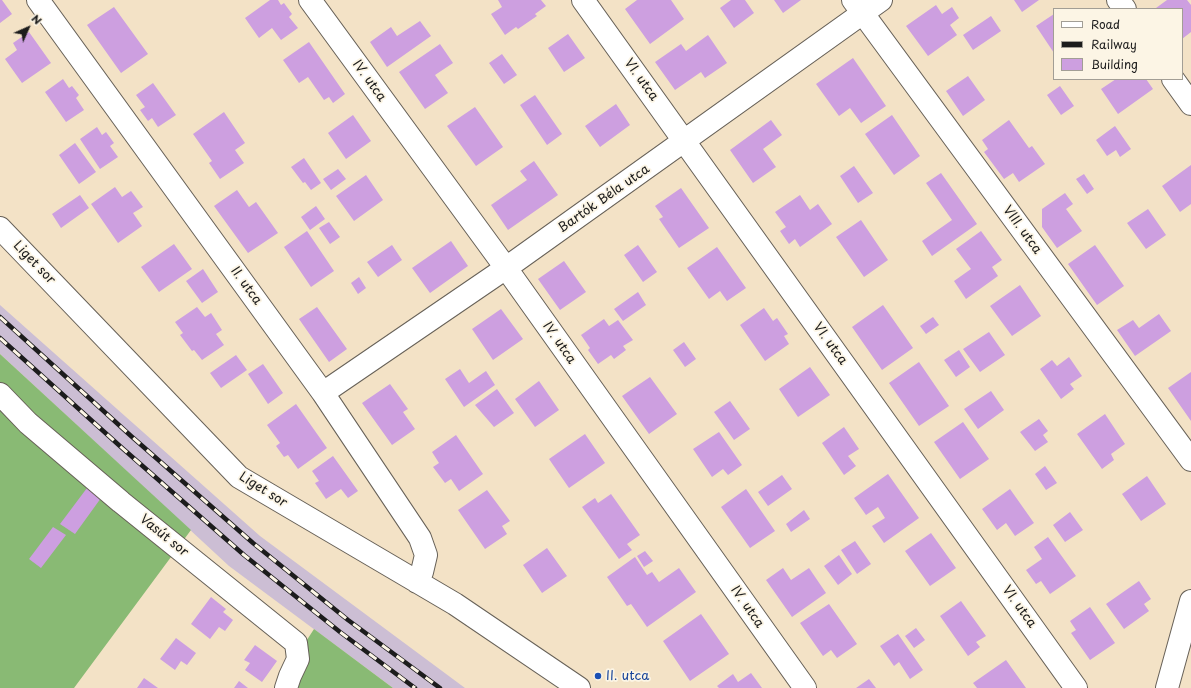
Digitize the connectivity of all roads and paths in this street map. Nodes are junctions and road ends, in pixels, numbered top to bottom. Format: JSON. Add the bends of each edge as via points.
{"nodes":[{"id":1,"x":38,"y":0,"type":"edge"},
{"id":2,"x":310,"y":0,"type":"edge"},
{"id":3,"x":583,"y":0,"type":"edge"},
{"id":4,"x":881,"y":0,"type":"edge"},
{"id":5,"x":1118,"y":0,"type":"edge"},
{"id":6,"x":858,"y":6,"type":"edge"},
{"id":7,"x":1124,"y":8,"type":"edge"},
{"id":8,"x":1174,"y":80,"type":"edge"},
{"id":9,"x":1191,"y":104,"type":"edge"},
{"id":10,"x":685,"y":141,"type":"junction"},
{"id":11,"x":0,"y":228,"type":"edge"},
{"id":12,"x":506,"y":268,"type":"junction"},
{"id":13,"x":324,"y":393,"type":"junction"},
{"id":14,"x":0,"y":394,"type":"edge"},
{"id":15,"x":1191,"y":460,"type":"edge"},
{"id":16,"x":416,"y":582,"type":"junction"},
{"id":17,"x":1191,"y":601,"type":"edge"},
{"id":18,"x":286,"y":688,"type":"edge"},
{"id":19,"x":579,"y":688,"type":"edge"},
{"id":20,"x":805,"y":688,"type":"edge"},
{"id":21,"x":1076,"y":688,"type":"edge"},
{"id":22,"x":1167,"y":688,"type":"edge"}],
"edges":[{"from":1,"to":13,"type":"street","name":"II. utca"},
{"from":2,"to":12,"type":"street","name":"IV. utca"},
{"from":3,"to":10,"type":"street","name":"VI. utca"},
{"from":4,"to":6,"type":"street","name":"Bartók Béla utca"},
{"from":5,"to":7,"type":"street"},
{"from":6,"to":10,"type":"street","name":"Bartók Béla utca"},
{"from":6,"to":15,"type":"street","name":"VIII. utca"},
{"from":8,"to":9,"type":"street"},
{"from":10,"to":12,"type":"street","name":"Bartók Béla utca"},
{"from":10,"to":21,"type":"street","name":"VI. utca"},
{"from":11,"to":16,"type":"street","name":"Liget sor","via":[[239,477]]},
{"from":12,"to":13,"type":"street","name":"Bartók Béla utca"},
{"from":12,"to":20,"type":"street","name":"IV. utca"},
{"from":13,"to":16,"type":"street","name":"II. utca","via":[[420,538],[426,555],[422,572]]},
{"from":14,"to":18,"type":"street","name":"Vasút sor","via":[[28,423],[121,502],[296,644],[298,659]]},
{"from":16,"to":19,"type":"street","name":"Liget sor","via":[[455,604]]},
{"from":17,"to":22,"type":"street"}]}
